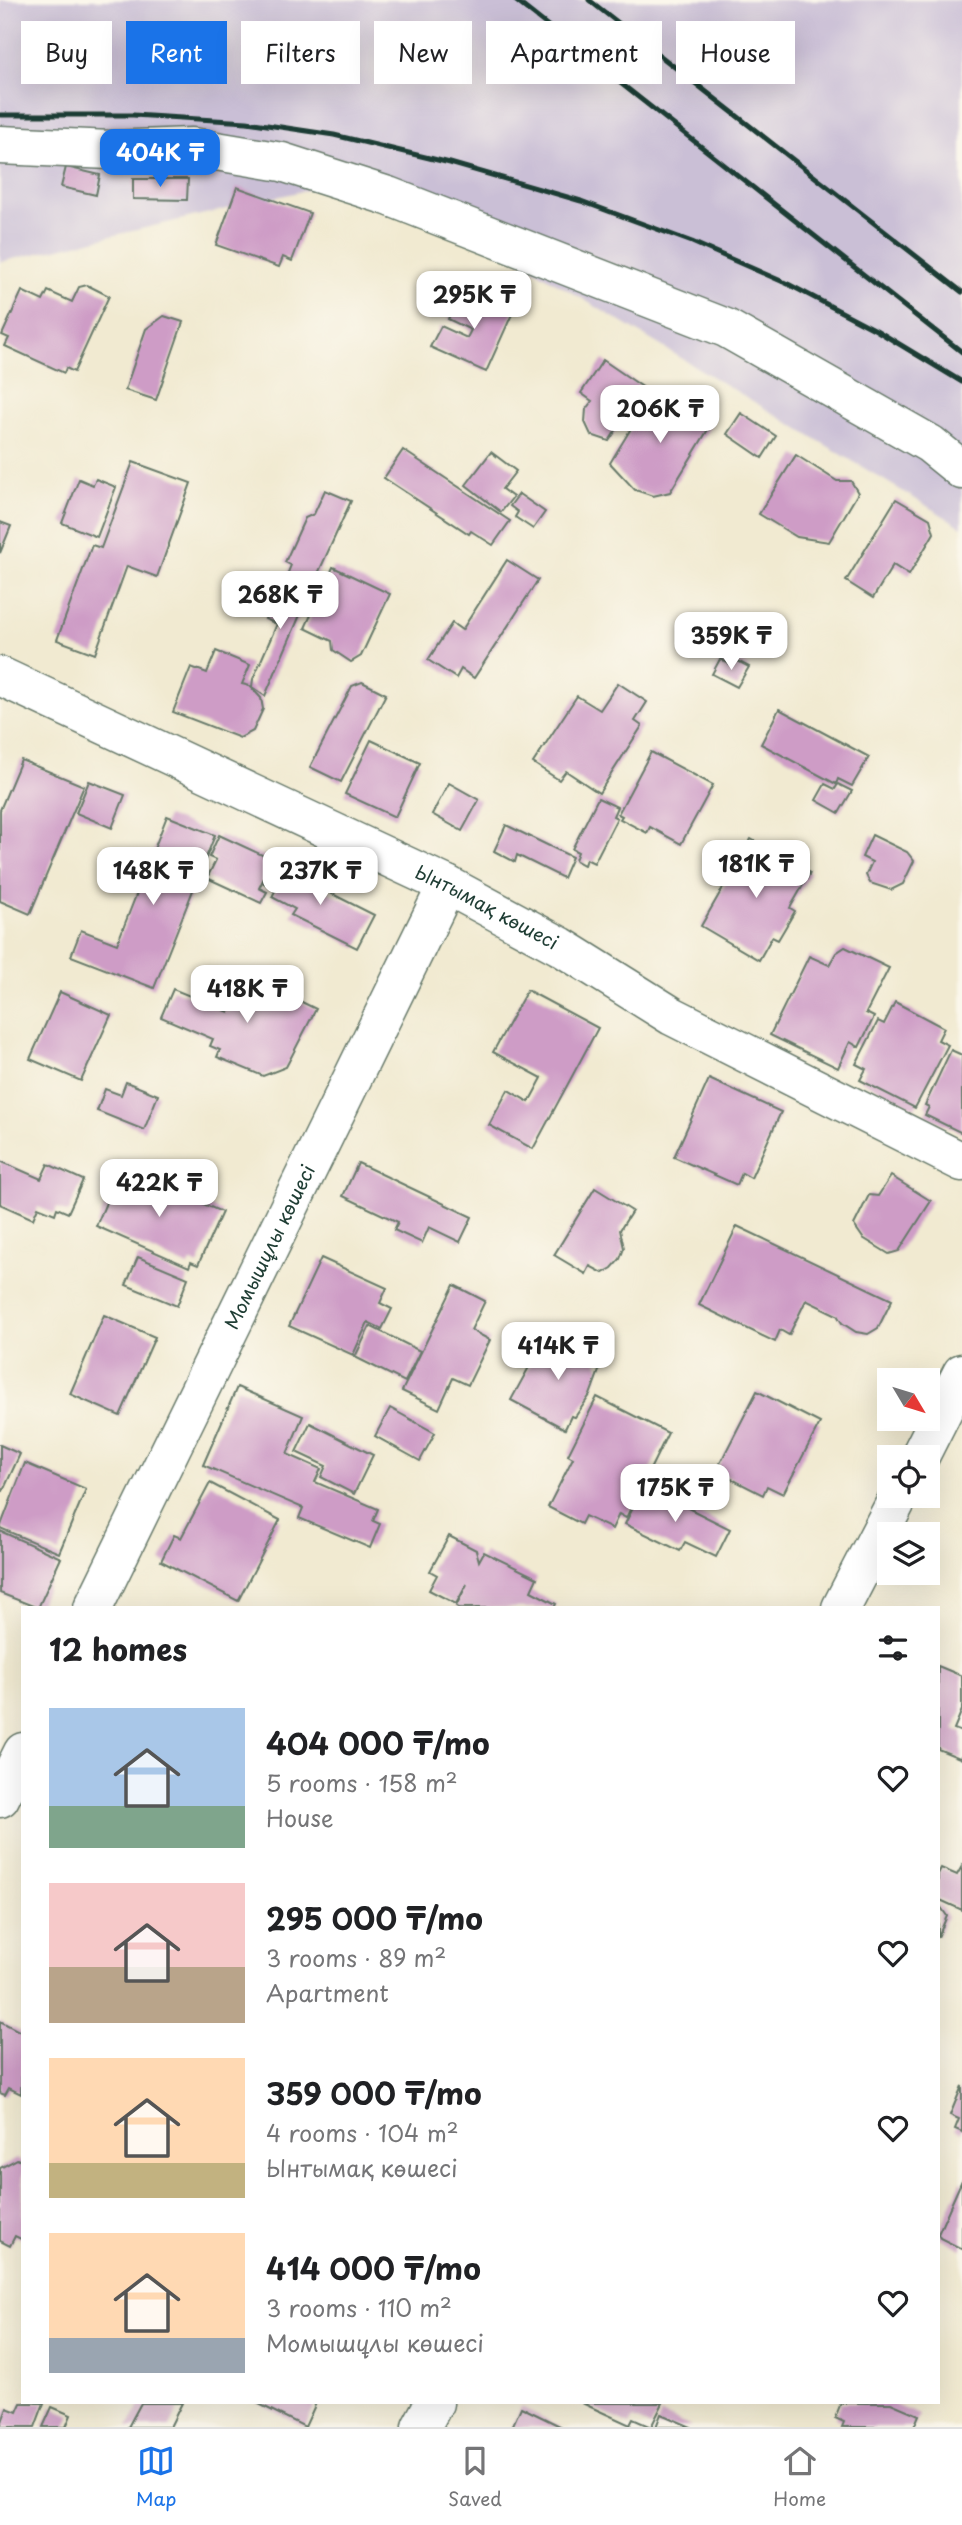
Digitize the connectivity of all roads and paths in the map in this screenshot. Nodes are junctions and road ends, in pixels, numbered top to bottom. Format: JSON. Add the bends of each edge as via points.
{"nodes":[{"id":1,"x":0,"y":145,"type":"edge"},
{"id":2,"x":962,"y":470,"type":"edge"},
{"id":3,"x":0,"y":676,"type":"edge"},
{"id":4,"x":447,"y":884,"type":"junction"},
{"id":5,"x":962,"y":1162,"type":"edge"},
{"id":6,"x":962,"y":1373,"type":"edge"},
{"id":7,"x":926,"y":1445,"type":"edge"},
{"id":8,"x":893,"y":1508,"type":"edge"},
{"id":9,"x":94,"y":1606,"type":"edge"},
{"id":10,"x":842,"y":1606,"type":"edge"},
{"id":11,"x":21,"y":1756,"type":"edge"},
{"id":12,"x":0,"y":1798,"type":"edge"},
{"id":13,"x":433,"y":2404,"type":"edge"},
{"id":14,"x":421,"y":2427,"type":"edge"}],
"edges":[{"from":1,"to":2,"type":"street","via":[[192,148],[282,162],[388,196],[726,328],[930,444]]},
{"from":3,"to":4,"type":"street","name":"Ынтымақ көшесі"},
{"from":4,"to":5,"type":"street","name":"Ынтымақ көшесі","via":[[560,946],[672,1016]]},
{"from":4,"to":9,"type":"street","name":"Момышұлы көшесі"},
{"from":6,"to":7,"type":"street"},
{"from":8,"to":10,"type":"street"},
{"from":11,"to":12,"type":"street"},
{"from":13,"to":14,"type":"street"}]}
